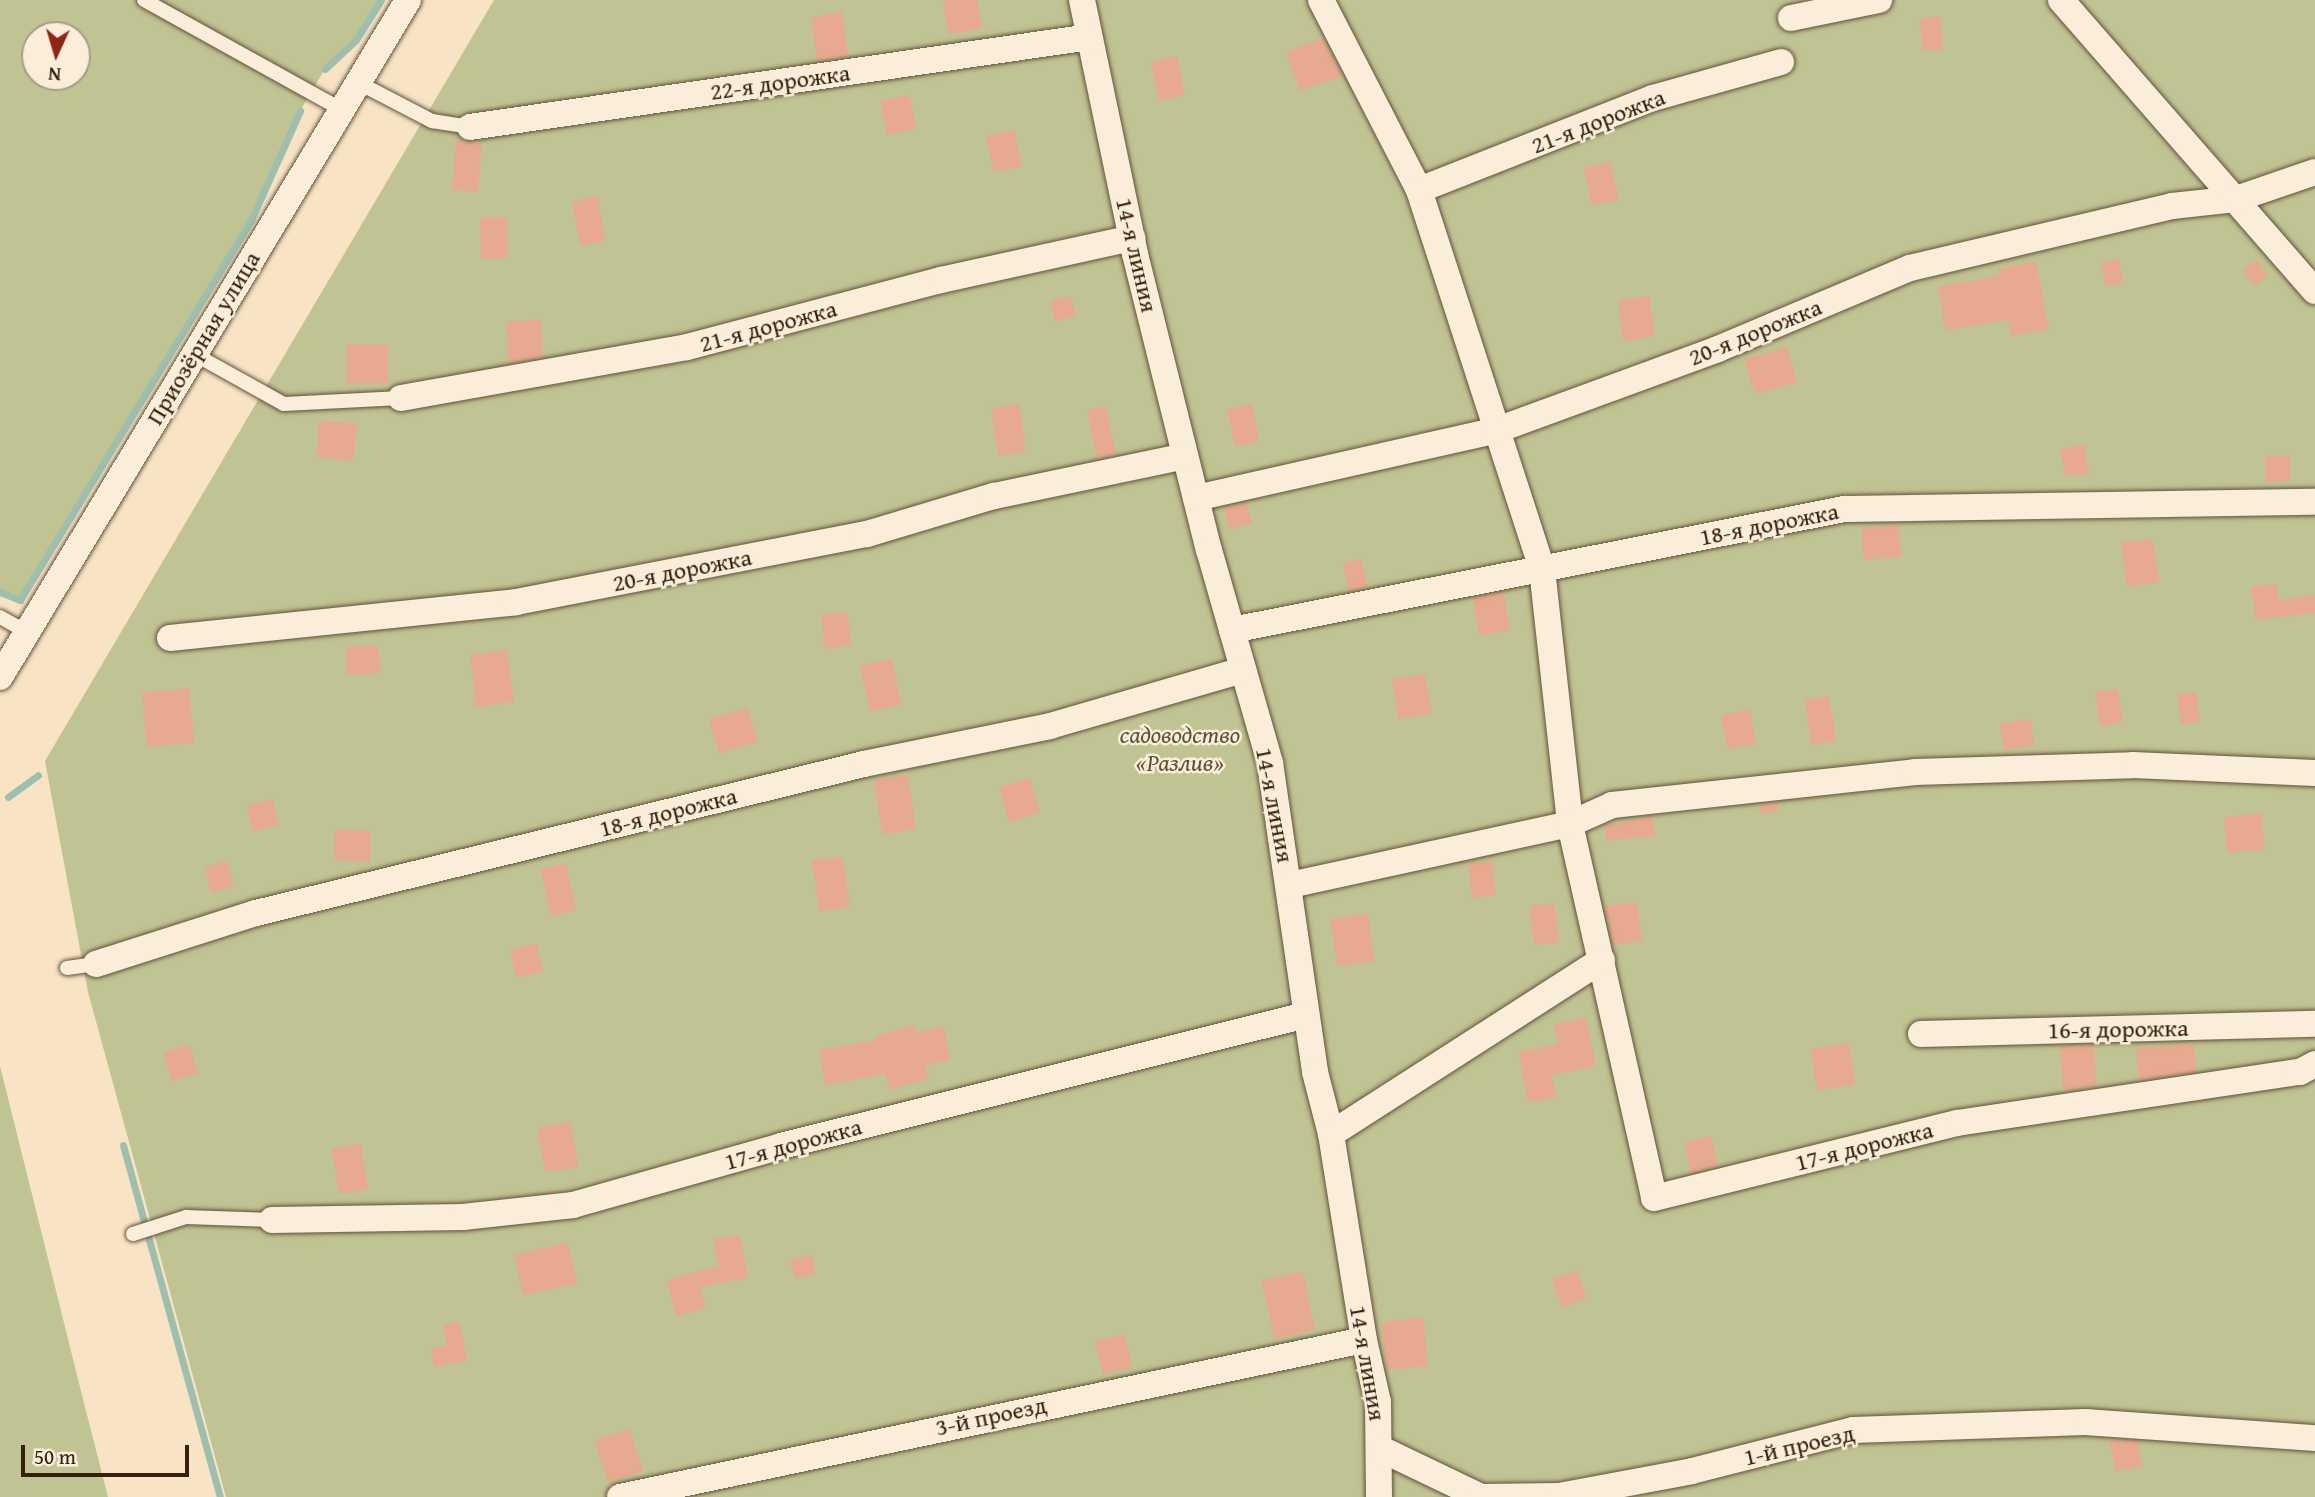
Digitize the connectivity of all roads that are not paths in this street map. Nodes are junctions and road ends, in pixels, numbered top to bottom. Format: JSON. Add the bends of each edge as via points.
{"nodes":[{"id":1,"x":144,"y":0,"type":"edge"},
{"id":2,"x":408,"y":0,"type":"edge"},
{"id":3,"x":1082,"y":0,"type":"edge"},
{"id":4,"x":1321,"y":0,"type":"edge"},
{"id":5,"x":1879,"y":0,"type":"edge"},
{"id":6,"x":2061,"y":0,"type":"edge"},
{"id":7,"x":1791,"y":18,"type":"dead end"},
{"id":8,"x":1090,"y":37,"type":"junction"},
{"id":9,"x":1781,"y":62,"type":"dead end"},
{"id":10,"x":357,"y":82,"type":"junction"},
{"id":11,"x":341,"y":109,"type":"junction"},
{"id":12,"x":470,"y":127,"type":"joint"},
{"id":13,"x":2315,"y":172,"type":"edge"},
{"id":14,"x":1419,"y":190,"type":"junction"},
{"id":15,"x":2236,"y":199,"type":"junction"},
{"id":16,"x":1132,"y":238,"type":"junction"},
{"id":17,"x":2315,"y":290,"type":"edge"},
{"id":18,"x":194,"y":354,"type":"junction"},
{"id":19,"x":401,"y":398,"type":"joint"},
{"id":20,"x":1497,"y":430,"type":"junction"},
{"id":21,"x":1185,"y":456,"type":"junction"},
{"id":22,"x":1196,"y":498,"type":"junction"},
{"id":23,"x":2315,"y":502,"type":"edge"},
{"id":24,"x":1542,"y":569,"type":"junction"},
{"id":25,"x":0,"y":617,"type":"edge"},
{"id":26,"x":1232,"y":631,"type":"junction"},
{"id":27,"x":27,"y":632,"type":"junction"},
{"id":28,"x":170,"y":638,"type":"dead end"},
{"id":29,"x":1243,"y":670,"type":"junction"},
{"id":30,"x":0,"y":677,"type":"edge"},
{"id":31,"x":2315,"y":772,"type":"edge"},
{"id":32,"x":1570,"y":824,"type":"junction"},
{"id":33,"x":1290,"y":885,"type":"junction"},
{"id":34,"x":1602,"y":960,"type":"junction"},
{"id":35,"x":96,"y":964,"type":"joint"},
{"id":36,"x":67,"y":968,"type":"dead end"},
{"id":37,"x":1306,"y":1015,"type":"junction"},
{"id":38,"x":2315,"y":1024,"type":"edge"},
{"id":39,"x":1921,"y":1034,"type":"dead end"},
{"id":40,"x":2315,"y":1064,"type":"edge"},
{"id":41,"x":1331,"y":1134,"type":"junction"},
{"id":42,"x":272,"y":1220,"type":"joint"},
{"id":43,"x":143,"y":1231,"type":"dead end"},
{"id":44,"x":1364,"y":1340,"type":"junction"},
{"id":45,"x":2315,"y":1438,"type":"edge"},
{"id":46,"x":1381,"y":1449,"type":"junction"},
{"id":47,"x":620,"y":1497,"type":"edge"},
{"id":48,"x":1379,"y":1497,"type":"edge"}],
"edges":[{"from":1,"to":11,"type":"lane"},
{"from":2,"to":10,"type":"street","name":"Приозёрная улица"},
{"from":3,"to":8,"type":"street","name":"14-я линия"},
{"from":4,"to":14,"type":"street","name":"17-я дорожка"},
{"from":5,"to":7,"type":"street"},
{"from":6,"to":15,"type":"street"},
{"from":8,"to":12,"type":"street","name":"22-я дорожка"},
{"from":8,"to":16,"type":"street","name":"14-я линия"},
{"from":9,"to":14,"type":"street","name":"21-я дорожка","via":[[1653,98]]},
{"from":10,"to":11,"type":"street","name":"Приозёрная улица"},
{"from":10,"to":12,"type":"lane","via":[[432,121]]},
{"from":11,"to":18,"type":"street","name":"Приозёрная улица"},
{"from":13,"to":15,"type":"street","name":"20-я дорожка"},
{"from":14,"to":20,"type":"street","name":"17-я дорожка"},
{"from":15,"to":17,"type":"street"},
{"from":15,"to":20,"type":"street","name":"20-я дорожка","via":[[2172,206],[1910,268],[1718,349]]},
{"from":16,"to":19,"type":"street","name":"21-я дорожка","via":[[940,279],[687,347]]},
{"from":16,"to":21,"type":"street","name":"14-я линия"},
{"from":18,"to":19,"type":"lane","via":[[284,404]]},
{"from":18,"to":27,"type":"street","name":"Приозёрная улица"},
{"from":20,"to":22,"type":"street","name":"20-я дорожка"},
{"from":20,"to":24,"type":"street","name":"17-я дорожка"},
{"from":21,"to":22,"type":"street","name":"14-я линия"},
{"from":21,"to":28,"type":"street","name":"20-я дорожка","via":[[994,496],[867,534],[516,602]]},
{"from":22,"to":26,"type":"street","name":"14-я линия"},
{"from":23,"to":24,"type":"street","name":"18-я дорожка","via":[[1844,509]]},
{"from":24,"to":26,"type":"street","name":"18-я дорожка"},
{"from":24,"to":32,"type":"street","name":"17-я дорожка"},
{"from":25,"to":27,"type":"lane"},
{"from":26,"to":29,"type":"street","name":"14-я линия"},
{"from":27,"to":30,"type":"street","name":"Приозёрная улица"},
{"from":29,"to":33,"type":"street","name":"14-я линия","via":[[1270,763]]},
{"from":29,"to":35,"type":"street","name":"18-я дорожка","via":[[1050,726],[864,764],[256,913]]},
{"from":31,"to":32,"type":"street","via":[[2133,765],[1915,772],[1612,805]]},
{"from":32,"to":33,"type":"street"},
{"from":32,"to":34,"type":"street","name":"17-я дорожка"},
{"from":33,"to":37,"type":"street","name":"14-я линия"},
{"from":34,"to":40,"type":"street","name":"17-я дорожка","via":[[1654,1198],[1957,1123],[2300,1072]]},
{"from":34,"to":41,"type":"street"},
{"from":35,"to":36,"type":"lane"},
{"from":37,"to":41,"type":"street","name":"14-я линия"},
{"from":37,"to":42,"type":"street","name":"17-я дорожка","via":[[781,1146],[573,1205],[463,1217]]},
{"from":38,"to":39,"type":"street","name":"16-я дорожка"},
{"from":41,"to":44,"type":"street","name":"14-я линия"},
{"from":42,"to":43,"type":"lane","via":[[186,1217]]},
{"from":44,"to":46,"type":"street","name":"14-я линия","via":[[1378,1402]]},
{"from":44,"to":47,"type":"street","name":"3-й проезд"},
{"from":45,"to":46,"type":"street","name":"1-й проезд","via":[[2085,1422],[1853,1430],[1692,1471],[1546,1496],[1481,1497]]},
{"from":46,"to":48,"type":"street","name":"14-я линия"}]}
